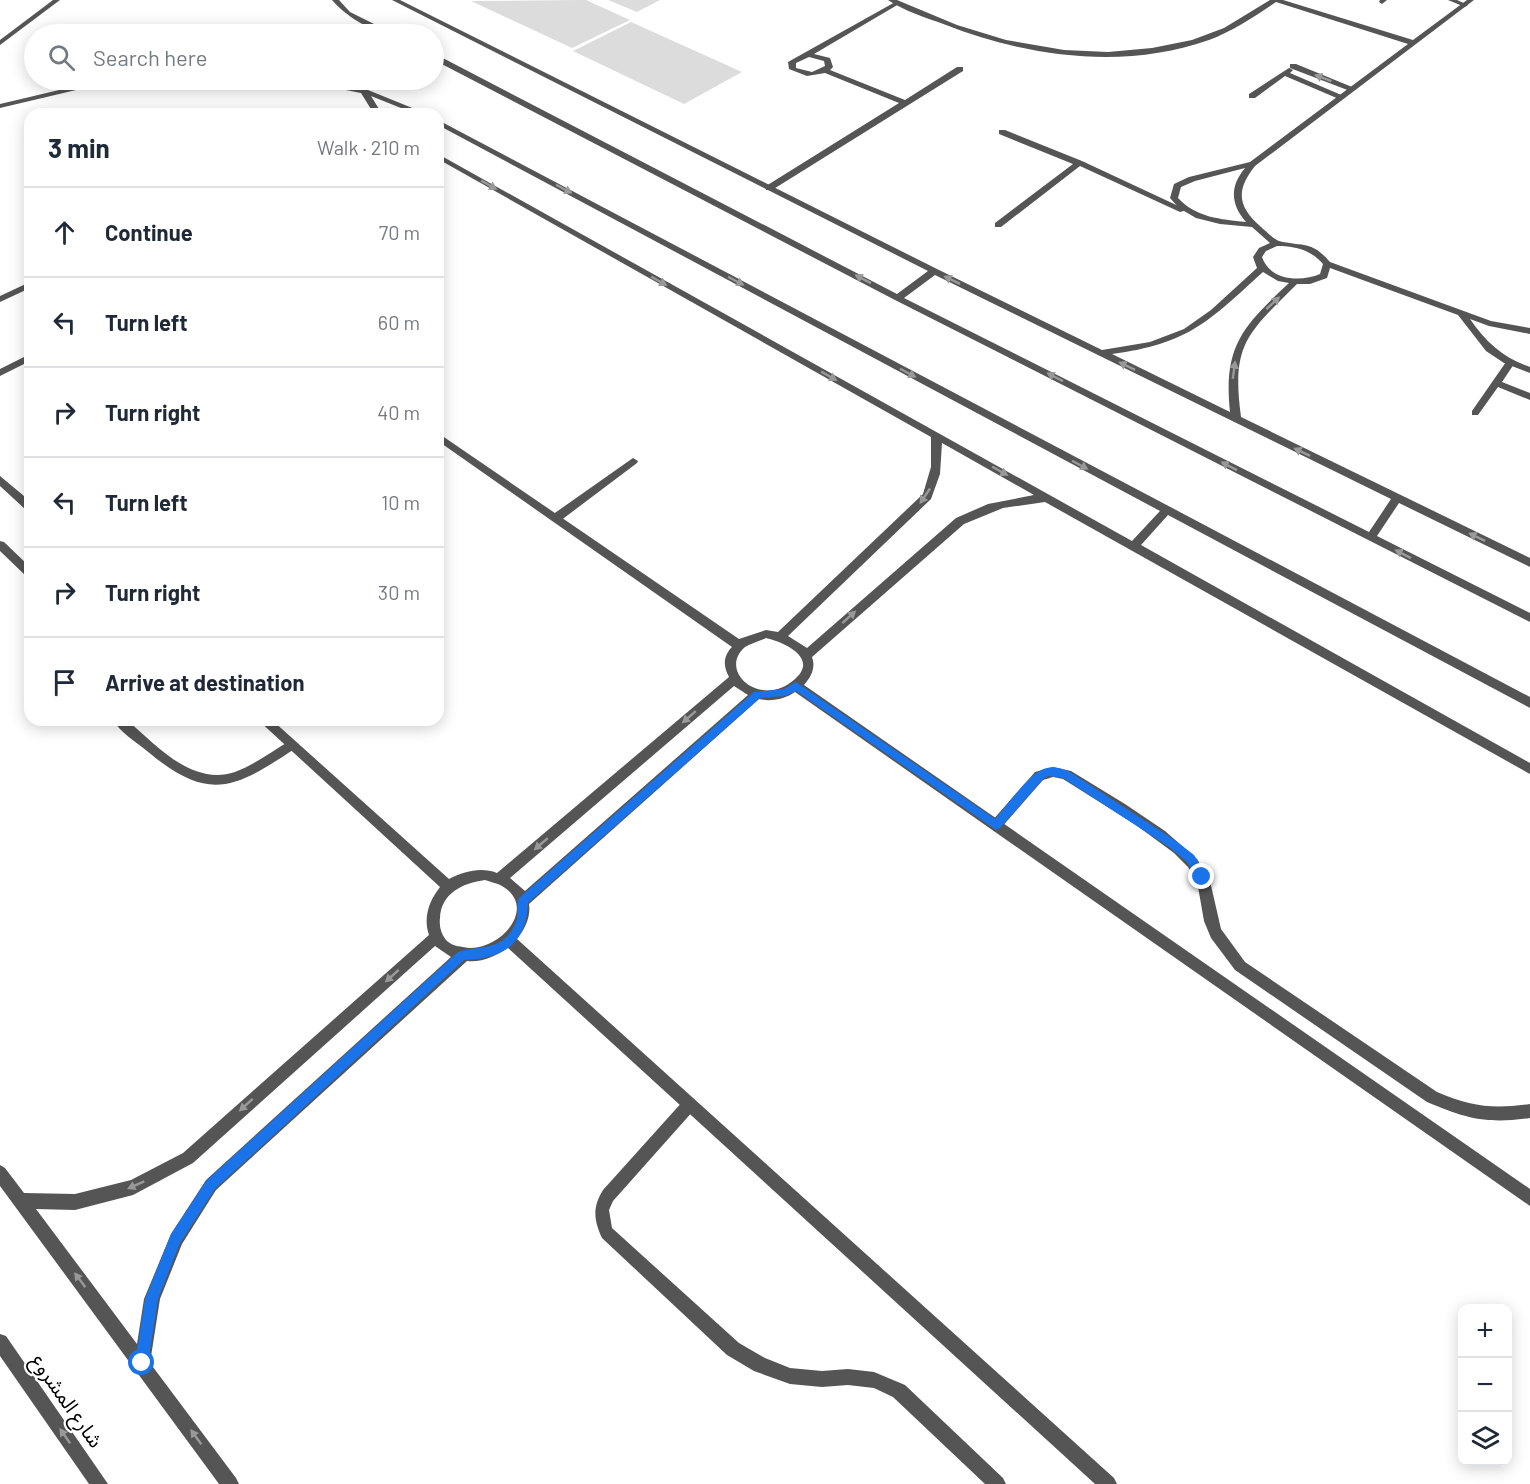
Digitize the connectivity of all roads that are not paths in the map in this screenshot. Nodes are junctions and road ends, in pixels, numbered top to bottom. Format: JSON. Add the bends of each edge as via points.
{"nodes":[{"id":1,"x":57,"y":0,"type":"edge"},
{"id":2,"x":335,"y":0,"type":"edge"},
{"id":3,"x":395,"y":0,"type":"edge"},
{"id":4,"x":1276,"y":0,"type":"edge"},
{"id":5,"x":1451,"y":0,"type":"edge"},
{"id":6,"x":894,"y":1,"type":"edge"},
{"id":7,"x":1468,"y":2,"type":"edge"},
{"id":8,"x":25,"y":24,"type":"edge"},
{"id":9,"x":370,"y":24,"type":"edge"},
{"id":10,"x":443,"y":24,"type":"edge"},
{"id":11,"x":24,"y":25,"type":"edge"},
{"id":12,"x":444,"y":25,"type":"edge"},
{"id":13,"x":0,"y":43,"type":"edge"},
{"id":14,"x":1414,"y":43,"type":"junction"},
{"id":15,"x":808,"y":55,"type":"junction"},
{"id":16,"x":444,"y":62,"type":"edge"},
{"id":17,"x":960,"y":69,"type":"dead end"},
{"id":18,"x":826,"y":71,"type":"junction"},
{"id":19,"x":1284,"y":73,"type":"junction"},
{"id":20,"x":1353,"y":89,"type":"junction"},
{"id":21,"x":68,"y":90,"type":"edge"},
{"id":22,"x":359,"y":90,"type":"edge"},
{"id":23,"x":364,"y":91,"type":"junction"},
{"id":24,"x":1252,"y":96,"type":"dead end"},
{"id":25,"x":1342,"y":97,"type":"junction"},
{"id":26,"x":905,"y":104,"type":"junction"},
{"id":27,"x":0,"y":106,"type":"edge"},
{"id":28,"x":374,"y":108,"type":"edge"},
{"id":29,"x":408,"y":108,"type":"edge"},
{"id":30,"x":444,"y":125,"type":"edge"},
{"id":31,"x":1002,"y":132,"type":"dead end"},
{"id":32,"x":444,"y":159,"type":"edge"},
{"id":33,"x":1079,"y":162,"type":"junction"},
{"id":34,"x":1252,"y":164,"type":"junction"},
{"id":35,"x":769,"y":188,"type":"junction"},
{"id":36,"x":1183,"y":210,"type":"junction"},
{"id":37,"x":998,"y":225,"type":"dead end"},
{"id":38,"x":1252,"y":225,"type":"junction"},
{"id":39,"x":1275,"y":243,"type":"junction"},
{"id":40,"x":1327,"y":264,"type":"junction"},
{"id":41,"x":1261,"y":268,"type":"junction"},
{"id":42,"x":934,"y":271,"type":"junction"},
{"id":43,"x":1294,"y":283,"type":"junction"},
{"id":44,"x":24,"y":288,"type":"edge"},
{"id":45,"x":898,"y":298,"type":"junction"},
{"id":46,"x":0,"y":299,"type":"edge"},
{"id":47,"x":1461,"y":313,"type":"junction"},
{"id":48,"x":1530,"y":331,"type":"edge"},
{"id":49,"x":1100,"y":353,"type":"junction"},
{"id":50,"x":24,"y":360,"type":"edge"},
{"id":51,"x":1509,"y":364,"type":"junction"},
{"id":52,"x":1530,"y":370,"type":"edge"},
{"id":53,"x":0,"y":373,"type":"edge"},
{"id":54,"x":1496,"y":383,"type":"junction"},
{"id":55,"x":1530,"y":397,"type":"edge"},
{"id":56,"x":1475,"y":413,"type":"dead end"},
{"id":57,"x":1236,"y":419,"type":"junction"},
{"id":58,"x":936,"y":436,"type":"junction"},
{"id":59,"x":444,"y":440,"type":"edge"},
{"id":60,"x":633,"y":461,"type":"dead end"},
{"id":61,"x":0,"y":480,"type":"edge"},
{"id":62,"x":1050,"y":498,"type":"junction"},
{"id":63,"x":1397,"y":498,"type":"junction"},
{"id":64,"x":24,"y":502,"type":"edge"},
{"id":65,"x":1166,"y":511,"type":"junction"},
{"id":66,"x":556,"y":518,"type":"junction"},
{"id":67,"x":1370,"y":537,"type":"junction"},
{"id":68,"x":0,"y":545,"type":"edge"},
{"id":69,"x":1133,"y":547,"type":"junction"},
{"id":70,"x":1530,"y":563,"type":"edge"},
{"id":71,"x":24,"y":567,"type":"edge"},
{"id":72,"x":1530,"y":618,"type":"edge"},
{"id":73,"x":781,"y":636,"type":"junction"},
{"id":74,"x":738,"y":645,"type":"junction"},
{"id":75,"x":806,"y":656,"type":"junction"},
{"id":76,"x":734,"y":679,"type":"junction"},
{"id":77,"x":796,"y":686,"type":"junction"},
{"id":78,"x":758,"y":694,"type":"junction"},
{"id":79,"x":1530,"y":703,"type":"edge"},
{"id":80,"x":126,"y":726,"type":"edge"},
{"id":81,"x":271,"y":726,"type":"edge"},
{"id":82,"x":292,"y":745,"type":"junction"},
{"id":83,"x":1530,"y":769,"type":"edge"},
{"id":84,"x":996,"y":825,"type":"junction"},
{"id":85,"x":502,"y":877,"type":"junction"},
{"id":86,"x":449,"y":887,"type":"junction"},
{"id":87,"x":523,"y":901,"type":"junction"},
{"id":88,"x":436,"y":937,"type":"junction"},
{"id":89,"x":509,"y":941,"type":"junction"},
{"id":90,"x":462,"y":956,"type":"junction"},
{"id":91,"x":689,"y":1105,"type":"junction"},
{"id":92,"x":1530,"y":1111,"type":"edge"},
{"id":93,"x":0,"y":1173,"type":"edge"},
{"id":94,"x":1530,"y":1198,"type":"edge"},
{"id":95,"x":21,"y":1201,"type":"junction"},
{"id":96,"x":0,"y":1342,"type":"edge"},
{"id":97,"x":142,"y":1363,"type":"junction"},
{"id":98,"x":99,"y":1484,"type":"edge"},
{"id":99,"x":230,"y":1484,"type":"edge"},
{"id":100,"x":997,"y":1484,"type":"edge"},
{"id":101,"x":1108,"y":1484,"type":"edge"}],
"edges":[{"from":1,"to":8,"type":"street"},
{"from":2,"to":9,"type":"street","via":[[348,13]]},
{"from":3,"to":10,"type":"street"},
{"from":4,"to":6,"type":"street","via":[[1196,42],[1143,52],[1082,53],[1021,46],[966,30]]},
{"from":4,"to":14,"type":"street"},
{"from":5,"to":7,"type":"street"},
{"from":6,"to":15,"type":"street"},
{"from":7,"to":14,"type":"street"},
{"from":11,"to":13,"type":"street"},
{"from":12,"to":35,"type":"street"},
{"from":14,"to":20,"type":"street"},
{"from":15,"to":18,"type":"street","via":[[827,60]]},
{"from":15,"to":18,"type":"street","via":[[792,62],[793,69],[805,74]]},
{"from":45,"to":16,"type":"street","one_way":true},
{"from":17,"to":26,"type":"street"},
{"from":18,"to":26,"type":"street"},
{"from":20,"to":19,"type":"street","one_way":true,"via":[[1296,64]]},
{"from":19,"to":24,"type":"street"},
{"from":19,"to":25,"type":"street"},
{"from":20,"to":25,"type":"street"},
{"from":21,"to":27,"type":"street"},
{"from":22,"to":23,"type":"street"},
{"from":23,"to":28,"type":"street"},
{"from":23,"to":29,"type":"street"},
{"from":25,"to":34,"type":"street"},
{"from":26,"to":35,"type":"street"},
{"from":30,"to":65,"type":"street","one_way":true},
{"from":31,"to":33,"type":"street"},
{"from":32,"to":58,"type":"street","one_way":true},
{"from":33,"to":36,"type":"street"},
{"from":33,"to":37,"type":"street"},
{"from":34,"to":36,"type":"street","via":[[1177,186],[1174,198]]},
{"from":34,"to":38,"type":"street","via":[[1240,176],[1235,192]]},
{"from":35,"to":42,"type":"street"},
{"from":36,"to":38,"type":"street","via":[[1205,219]]},
{"from":38,"to":39,"type":"street"},
{"from":39,"to":40,"type":"street","via":[[1307,247],[1320,254]]},
{"from":39,"to":41,"type":"street","via":[[1258,252]]},
{"from":40,"to":43,"type":"street","via":[[1324,276],[1316,281]]},
{"from":40,"to":47,"type":"street"},
{"from":41,"to":43,"type":"street"},
{"from":41,"to":49,"type":"street","via":[[1198,325],[1170,339]]},
{"from":42,"to":45,"type":"street"},
{"from":49,"to":42,"type":"street","one_way":true},
{"from":57,"to":43,"type":"street","one_way":true,"via":[[1233,368],[1240,344],[1251,324]]},
{"from":44,"to":46,"type":"street"},
{"from":67,"to":45,"type":"street","one_way":true},
{"from":47,"to":48,"type":"street"},
{"from":47,"to":51,"type":"street","via":[[1482,344]]},
{"from":57,"to":49,"type":"street","one_way":true},
{"from":50,"to":53,"type":"street"},
{"from":51,"to":52,"type":"street"},
{"from":51,"to":54,"type":"street"},
{"from":54,"to":55,"type":"street"},
{"from":54,"to":56,"type":"street"},
{"from":63,"to":57,"type":"street","one_way":true},
{"from":58,"to":62,"type":"street","one_way":true},
{"from":58,"to":73,"type":"street","one_way":true,"via":[[939,456],[927,496]]},
{"from":59,"to":66,"type":"street"},
{"from":60,"to":66,"type":"street"},
{"from":61,"to":64,"type":"street"},
{"from":62,"to":69,"type":"street"},
{"from":75,"to":62,"type":"street","one_way":true,"via":[[960,521],[1001,503]]},
{"from":63,"to":67,"type":"street"},
{"from":70,"to":63,"type":"street","one_way":true},
{"from":65,"to":69,"type":"street"},
{"from":65,"to":79,"type":"street"},
{"from":66,"to":74,"type":"street"},
{"from":72,"to":67,"type":"street","one_way":true},
{"from":68,"to":71,"type":"street"},
{"from":69,"to":83,"type":"street"},
{"from":73,"to":74,"type":"street","via":[[750,637]]},
{"from":73,"to":75,"type":"street","via":[[796,644]]},
{"from":74,"to":76,"type":"street","via":[[731,656]]},
{"from":75,"to":77,"type":"street","via":[[804,677]]},
{"from":76,"to":78,"type":"street","via":[[743,689]]},
{"from":76,"to":85,"type":"street","one_way":true},
{"from":77,"to":78,"type":"street","via":[[785,693]]},
{"from":77,"to":84,"type":"street"},
{"from":78,"to":87,"type":"street"},
{"from":80,"to":82,"type":"street","via":[[182,773],[205,782],[234,780]]},
{"from":81,"to":82,"type":"street"},
{"from":82,"to":86,"type":"street"},
{"from":84,"to":92,"type":"street","via":[[1039,776],[1047,772],[1067,775],[1190,859],[1202,877],[1218,937],[1240,966],[1432,1097],[1461,1110],[1492,1116]]},
{"from":84,"to":94,"type":"street"},
{"from":85,"to":86,"type":"street","via":[[466,877]]},
{"from":85,"to":87,"type":"street","via":[[516,887]]},
{"from":86,"to":88,"type":"street","via":[[437,902],[432,920]]},
{"from":87,"to":89,"type":"street","via":[[522,922]]},
{"from":88,"to":90,"type":"street","via":[[447,949]]},
{"from":88,"to":95,"type":"street","one_way":true,"via":[[188,1158],[133,1187],[87,1199]]},
{"from":89,"to":90,"type":"street","via":[[487,954]]},
{"from":89,"to":91,"type":"street"},
{"from":90,"to":97,"type":"street","via":[[211,1185],[176,1239],[152,1299]]},
{"from":91,"to":100,"type":"street","via":[[602,1203],[601,1219],[607,1233],[733,1348],[760,1365],[790,1376],[874,1380],[899,1391]]},
{"from":91,"to":101,"type":"street"},
{"from":93,"to":95,"type":"street"},
{"from":97,"to":95,"type":"street","one_way":true},
{"from":98,"to":96,"type":"street","name":"شارع المشروع","one_way":true},
{"from":99,"to":97,"type":"street","one_way":true}]}
